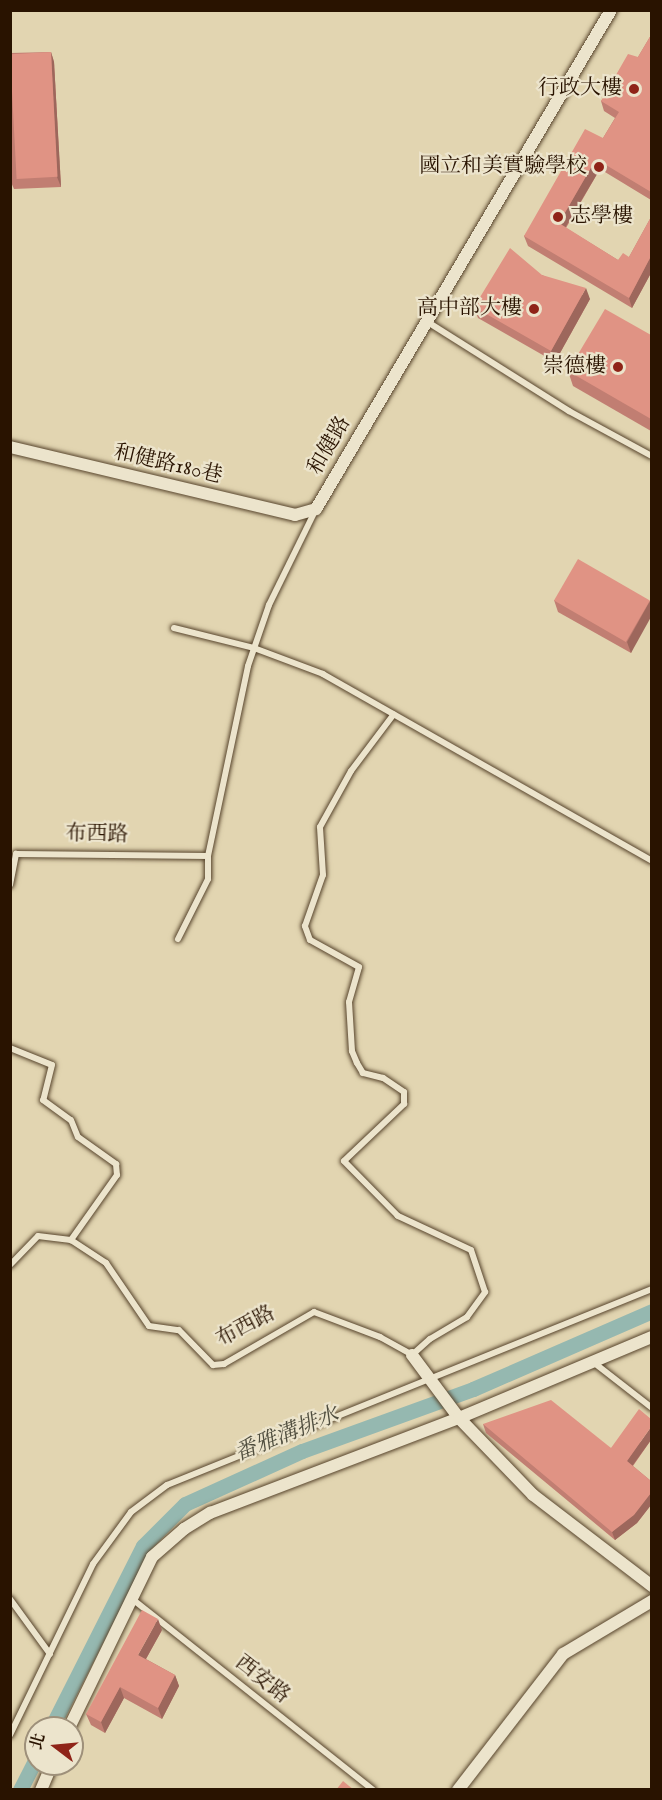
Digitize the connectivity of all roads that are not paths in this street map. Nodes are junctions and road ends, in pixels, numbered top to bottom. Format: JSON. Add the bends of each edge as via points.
{"nodes":[{"id":1,"x":611,"y":10,"type":"edge"},
{"id":2,"x":425,"y":320,"type":"junction"},
{"id":3,"x":10,"y":447,"type":"edge"},
{"id":4,"x":651,"y":456,"type":"edge"},
{"id":5,"x":316,"y":508,"type":"junction"},
{"id":6,"x":174,"y":628,"type":"dead end"},
{"id":7,"x":254,"y":648,"type":"junction"},
{"id":8,"x":394,"y":714,"type":"junction"},
{"id":9,"x":208,"y":856,"type":"junction"},
{"id":10,"x":651,"y":861,"type":"edge"},
{"id":11,"x":10,"y":885,"type":"edge"},
{"id":12,"x":178,"y":939,"type":"dead end"},
{"id":13,"x":10,"y":1048,"type":"edge"},
{"id":14,"x":71,"y":1240,"type":"junction"},
{"id":15,"x":10,"y":1265,"type":"edge"},
{"id":16,"x":651,"y":1289,"type":"edge"},
{"id":17,"x":651,"y":1337,"type":"edge"},
{"id":18,"x":412,"y":1355,"type":"junction"},
{"id":19,"x":592,"y":1361,"type":"junction"},
{"id":20,"x":432,"y":1380,"type":"junction"},
{"id":21,"x":651,"y":1408,"type":"edge"},
{"id":22,"x":456,"y":1414,"type":"junction"},
{"id":23,"x":651,"y":1586,"type":"edge"},
{"id":24,"x":10,"y":1599,"type":"edge"},
{"id":25,"x":135,"y":1600,"type":"junction"},
{"id":26,"x":651,"y":1601,"type":"edge"},
{"id":27,"x":50,"y":1654,"type":"junction"},
{"id":28,"x":75,"y":1716,"type":"edge"},
{"id":29,"x":10,"y":1735,"type":"edge"},
{"id":30,"x":46,"y":1776,"type":"edge"},
{"id":31,"x":40,"y":1790,"type":"edge"},
{"id":32,"x":373,"y":1790,"type":"edge"},
{"id":33,"x":458,"y":1790,"type":"edge"}],
"edges":[{"from":1,"to":2,"type":"street","name":"和健路"},
{"from":2,"to":4,"type":"lane","via":[[570,411]]},
{"from":2,"to":5,"type":"street","name":"和健路"},
{"from":3,"to":5,"type":"street","name":"和健路180巷","via":[[295,515]]},
{"from":5,"to":7,"type":"lane","name":"和健路","via":[[269,604]]},
{"from":6,"to":7,"type":"lane"},
{"from":7,"to":8,"type":"lane","via":[[323,674]]},
{"from":7,"to":9,"type":"lane","name":"和健路"},
{"from":8,"to":10,"type":"lane"},
{"from":8,"to":18,"type":"lane","via":[[351,771],[320,827],[323,875],[305,926],[310,940],[359,967],[349,1002],[352,1051],[357,1064],[363,1073],[383,1078],[404,1092],[404,1104],[344,1161],[388,1208],[471,1250],[480,1268],[485,1292],[467,1317],[429,1339]]},
{"from":9,"to":11,"type":"lane","name":"布西路","via":[[16,854]]},
{"from":9,"to":12,"type":"lane","name":"和健路","via":[[208,879]]},
{"from":13,"to":14,"type":"lane","via":[[52,1065],[43,1100],[71,1120],[78,1137],[116,1164],[117,1175]]},
{"from":14,"to":15,"type":"lane","name":"布西路","via":[[38,1236]]},
{"from":14,"to":18,"type":"lane","name":"布西路","via":[[106,1263],[149,1326],[179,1330],[213,1365],[224,1364],[314,1312],[380,1337]]},
{"from":16,"to":20,"type":"lane"},
{"from":17,"to":19,"type":"street"},
{"from":18,"to":20,"type":"street"},
{"from":19,"to":21,"type":"lane"},
{"from":19,"to":22,"type":"street"},
{"from":20,"to":22,"type":"street"},
{"from":20,"to":27,"type":"lane","via":[[167,1485],[131,1512],[93,1564]]},
{"from":22,"to":23,"type":"street","via":[[533,1495]]},
{"from":22,"to":25,"type":"street","via":[[210,1513],[152,1557]]},
{"from":24,"to":27,"type":"lane"},
{"from":25,"to":28,"type":"street"},
{"from":25,"to":32,"type":"lane","name":"西安路"},
{"from":26,"to":33,"type":"street","via":[[562,1654]]},
{"from":27,"to":29,"type":"lane"},
{"from":30,"to":31,"type":"street"}]}
